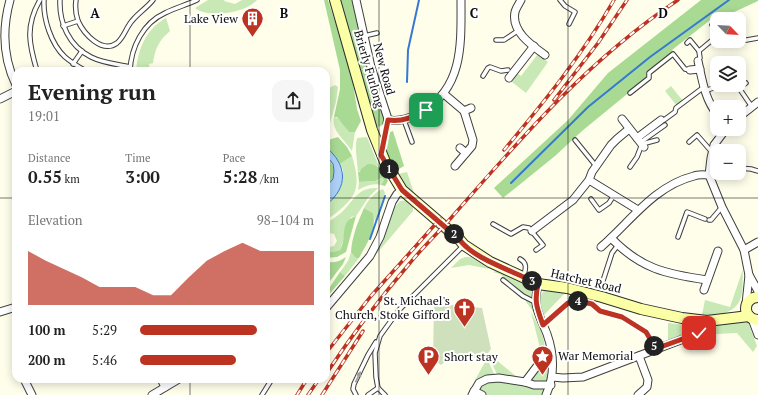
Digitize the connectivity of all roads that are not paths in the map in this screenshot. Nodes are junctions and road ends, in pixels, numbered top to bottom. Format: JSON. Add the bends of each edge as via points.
{"nodes":[{"id":1,"x":10,"y":0,"type":"edge"},
{"id":2,"x":40,"y":0,"type":"edge"},
{"id":3,"x":44,"y":0,"type":"edge"},
{"id":4,"x":60,"y":0,"type":"edge"},
{"id":5,"x":76,"y":0,"type":"edge"},
{"id":6,"x":153,"y":0,"type":"edge"},
{"id":7,"x":197,"y":0,"type":"edge"},
{"id":8,"x":335,"y":0,"type":"edge"},
{"id":9,"x":356,"y":0,"type":"edge"},
{"id":10,"x":461,"y":0,"type":"edge"},
{"id":11,"x":521,"y":0,"type":"edge"},
{"id":12,"x":560,"y":0,"type":"edge"},
{"id":13,"x":78,"y":21,"type":"junction"},
{"id":14,"x":3,"y":22,"type":"edge"},
{"id":15,"x":569,"y":24,"type":"dead end"},
{"id":16,"x":63,"y":26,"type":"junction"},
{"id":17,"x":519,"y":30,"type":"junction"},
{"id":18,"x":376,"y":33,"type":"dead end"},
{"id":19,"x":364,"y":36,"type":"junction"},
{"id":20,"x":758,"y":38,"type":"edge"},
{"id":21,"x":496,"y":40,"type":"dead end"},
{"id":22,"x":746,"y":40,"type":"edge"},
{"id":23,"x":710,"y":42,"type":"edge"},
{"id":24,"x":687,"y":43,"type":"dead end"},
{"id":25,"x":534,"y":46,"type":"junction"},
{"id":26,"x":82,"y":51,"type":"junction"},
{"id":27,"x":699,"y":51,"type":"junction"},
{"id":28,"x":545,"y":55,"type":"dead end"},
{"id":29,"x":74,"y":64,"type":"junction"},
{"id":30,"x":699,"y":65,"type":"junction"},
{"id":31,"x":36,"y":67,"type":"edge"},
{"id":32,"x":79,"y":67,"type":"edge"},
{"id":33,"x":123,"y":67,"type":"edge"},
{"id":34,"x":130,"y":67,"type":"edge"},
{"id":35,"x":690,"y":70,"type":"joint"},
{"id":36,"x":510,"y":74,"type":"joint"},
{"id":37,"x":12,"y":76,"type":"edge"},
{"id":38,"x":482,"y":76,"type":"dead end"},
{"id":39,"x":710,"y":88,"type":"edge"},
{"id":40,"x":705,"y":89,"type":"junction"},
{"id":41,"x":743,"y":92,"type":"edge"},
{"id":42,"x":12,"y":93,"type":"edge"},
{"id":43,"x":630,"y":93,"type":"dead end"},
{"id":44,"x":444,"y":94,"type":"junction"},
{"id":45,"x":0,"y":100,"type":"edge"},
{"id":46,"x":756,"y":104,"type":"edge"},
{"id":47,"x":710,"y":105,"type":"edge"},
{"id":48,"x":472,"y":108,"type":"dead end"},
{"id":49,"x":464,"y":110,"type":"junction"},
{"id":50,"x":746,"y":112,"type":"edge"},
{"id":51,"x":622,"y":119,"type":"dead end"},
{"id":52,"x":404,"y":120,"type":"junction"},
{"id":53,"x":387,"y":122,"type":"junction"},
{"id":54,"x":663,"y":123,"type":"joint"},
{"id":55,"x":630,"y":129,"type":"junction"},
{"id":56,"x":575,"y":140,"type":"dead end"},
{"id":57,"x":657,"y":140,"type":"dead end"},
{"id":58,"x":412,"y":142,"type":"dead end"},
{"id":59,"x":689,"y":142,"type":"dead end"},
{"id":60,"x":641,"y":143,"type":"junction"},
{"id":61,"x":460,"y":148,"type":"dead end"},
{"id":62,"x":710,"y":150,"type":"edge"},
{"id":63,"x":466,"y":153,"type":"junction"},
{"id":64,"x":381,"y":155,"type":"junction"},
{"id":65,"x":455,"y":166,"type":"dead end"},
{"id":66,"x":596,"y":166,"type":"junction"},
{"id":67,"x":630,"y":167,"type":"dead end"},
{"id":68,"x":710,"y":167,"type":"edge"},
{"id":69,"x":746,"y":168,"type":"edge"},
{"id":70,"x":758,"y":171,"type":"edge"},
{"id":71,"x":709,"y":175,"type":"junction"},
{"id":72,"x":590,"y":180,"type":"junction"},
{"id":73,"x":402,"y":190,"type":"junction"},
{"id":74,"x":614,"y":195,"type":"junction"},
{"id":75,"x":591,"y":199,"type":"dead end"},
{"id":76,"x":722,"y":207,"type":"junction"},
{"id":77,"x":638,"y":210,"type":"junction"},
{"id":78,"x":437,"y":219,"type":"joint"},
{"id":79,"x":535,"y":219,"type":"dead end"},
{"id":80,"x":493,"y":224,"type":"dead end"},
{"id":81,"x":540,"y":225,"type":"junction"},
{"id":82,"x":532,"y":231,"type":"junction"},
{"id":83,"x":678,"y":237,"type":"dead end"},
{"id":84,"x":611,"y":238,"type":"junction"},
{"id":85,"x":758,"y":242,"type":"edge"},
{"id":86,"x":464,"y":245,"type":"junction"},
{"id":87,"x":618,"y":245,"type":"junction"},
{"id":88,"x":601,"y":247,"type":"dead end"},
{"id":89,"x":536,"y":250,"type":"dead end"},
{"id":90,"x":744,"y":250,"type":"junction"},
{"id":91,"x":718,"y":251,"type":"dead end"},
{"id":92,"x":520,"y":258,"type":"dead end"},
{"id":93,"x":749,"y":275,"type":"junction"},
{"id":94,"x":523,"y":276,"type":"junction"},
{"id":95,"x":503,"y":280,"type":"dead end"},
{"id":96,"x":707,"y":280,"type":"junction"},
{"id":97,"x":538,"y":284,"type":"junction"},
{"id":98,"x":602,"y":287,"type":"dead end"},
{"id":99,"x":704,"y":290,"type":"dead end"},
{"id":100,"x":758,"y":291,"type":"edge"},
{"id":101,"x":758,"y":297,"type":"edge"},
{"id":102,"x":536,"y":302,"type":"junction"},
{"id":103,"x":330,"y":303,"type":"edge"},
{"id":104,"x":12,"y":308,"type":"edge"},
{"id":105,"x":0,"y":312,"type":"edge"},
{"id":106,"x":750,"y":313,"type":"edge"},
{"id":107,"x":543,"y":325,"type":"junction"},
{"id":108,"x":699,"y":333,"type":"dead end"},
{"id":109,"x":758,"y":335,"type":"edge"},
{"id":110,"x":378,"y":340,"type":"junction"},
{"id":111,"x":550,"y":349,"type":"junction"},
{"id":112,"x":655,"y":349,"type":"junction"},
{"id":113,"x":639,"y":356,"type":"junction"},
{"id":114,"x":552,"y":377,"type":"junction"},
{"id":115,"x":525,"y":382,"type":"junction"},
{"id":116,"x":26,"y":383,"type":"edge"},
{"id":117,"x":163,"y":383,"type":"edge"},
{"id":118,"x":172,"y":383,"type":"edge"},
{"id":119,"x":270,"y":383,"type":"edge"},
{"id":120,"x":534,"y":385,"type":"junction"},
{"id":121,"x":551,"y":385,"type":"junction"},
{"id":122,"x":165,"y":387,"type":"junction"},
{"id":123,"x":378,"y":388,"type":"junction"},
{"id":124,"x":473,"y":393,"type":"edge"},
{"id":125,"x":32,"y":395,"type":"edge"},
{"id":126,"x":152,"y":395,"type":"edge"},
{"id":127,"x":262,"y":395,"type":"edge"},
{"id":128,"x":356,"y":395,"type":"edge"},
{"id":129,"x":368,"y":395,"type":"edge"},
{"id":130,"x":385,"y":395,"type":"edge"},
{"id":131,"x":482,"y":395,"type":"edge"},
{"id":132,"x":543,"y":395,"type":"edge"},
{"id":133,"x":546,"y":395,"type":"edge"},
{"id":134,"x":638,"y":395,"type":"edge"}],
"edges":[{"from":1,"to":14,"type":"street"},
{"from":2,"to":31,"type":"lane","via":[[29,35]]},
{"from":3,"to":29,"type":"lane","via":[[45,16],[53,38],[64,56]]},
{"from":4,"to":16,"type":"lane"},
{"from":5,"to":13,"type":"lane"},
{"from":6,"to":13,"type":"lane","via":[[137,14],[122,38],[111,45],[101,44],[88,36]]},
{"from":7,"to":34,"type":"lane","via":[[166,12],[147,26],[133,52]]},
{"from":8,"to":64,"type":"street","name":"Brierly Furlong"},
{"from":9,"to":19,"type":"street","name":"New Road"},
{"from":10,"to":44,"type":"street","via":[[458,59],[454,76]]},
{"from":11,"to":17,"type":"street","via":[[515,12],[516,26]]},
{"from":12,"to":15,"type":"lane","via":[[575,12]]},
{"from":13,"to":16,"type":"lane"},
{"from":14,"to":37,"type":"street"},
{"from":16,"to":26,"type":"lane"},
{"from":17,"to":21,"type":"lane","via":[[504,40]]},
{"from":17,"to":25,"type":"street"},
{"from":18,"to":19,"type":"lane"},
{"from":19,"to":53,"type":"street","name":"New Road"},
{"from":20,"to":22,"type":"lane"},
{"from":23,"to":27,"type":"lane"},
{"from":24,"to":27,"type":"lane","via":[[690,40]]},
{"from":25,"to":28,"type":"street"},
{"from":25,"to":36,"type":"street"},
{"from":26,"to":29,"type":"lane"},
{"from":26,"to":33,"type":"lane","via":[[99,60]]},
{"from":27,"to":30,"type":"lane"},
{"from":29,"to":32,"type":"lane"},
{"from":30,"to":35,"type":"street"},
{"from":30,"to":40,"type":"street"},
{"from":35,"to":43,"type":"lane","via":[[685,69],[673,54],[649,73],[649,78]]},
{"from":36,"to":38,"type":"lane","via":[[488,68]]},
{"from":39,"to":40,"type":"lane"},
{"from":40,"to":47,"type":"street"},
{"from":40,"to":54,"type":"lane","via":[[676,108]]},
{"from":41,"to":46,"type":"lane"},
{"from":42,"to":45,"type":"street"},
{"from":44,"to":49,"type":"street"},
{"from":44,"to":52,"type":"street","via":[[426,110]]},
{"from":46,"to":50,"type":"street"},
{"from":48,"to":49,"type":"street"},
{"from":49,"to":63,"type":"street","via":[[473,140]]},
{"from":51,"to":55,"type":"street"},
{"from":52,"to":53,"type":"street"},
{"from":52,"to":58,"type":"lane"},
{"from":53,"to":64,"type":"lane","name":"New Road"},
{"from":54,"to":60,"type":"street"},
{"from":55,"to":60,"type":"street"},
{"from":55,"to":66,"type":"street","via":[[617,139]]},
{"from":56,"to":66,"type":"lane"},
{"from":57,"to":60,"type":"lane"},
{"from":59,"to":62,"type":"lane","via":[[697,135]]},
{"from":60,"to":67,"type":"lane","via":[[637,157]]},
{"from":61,"to":63,"type":"street"},
{"from":63,"to":65,"type":"street"},
{"from":64,"to":73,"type":"street","name":"Brierly Furlong"},
{"from":66,"to":72,"type":"street"},
{"from":68,"to":71,"type":"street"},
{"from":69,"to":70,"type":"lane"},
{"from":71,"to":76,"type":"street"},
{"from":71,"to":77,"type":"street","via":[[694,175],[674,183]]},
{"from":72,"to":74,"type":"street"},
{"from":72,"to":81,"type":"street","via":[[573,200]]},
{"from":73,"to":78,"type":"street","name":"Brierly Furlong"},
{"from":73,"to":103,"type":"street","via":[[392,202],[380,238],[370,256]]},
{"from":74,"to":75,"type":"lane","via":[[609,203],[599,210]]},
{"from":74,"to":77,"type":"street"},
{"from":76,"to":83,"type":"lane","via":[[711,220],[687,212]]},
{"from":76,"to":90,"type":"street"},
{"from":77,"to":84,"type":"street"},
{"from":78,"to":86,"type":"street","name":"Hatchet Road"},
{"from":79,"to":81,"type":"street"},
{"from":80,"to":82,"type":"lane","via":[[511,234],[524,227]]},
{"from":81,"to":82,"type":"street"},
{"from":82,"to":89,"type":"lane","via":[[542,244]]},
{"from":84,"to":87,"type":"street"},
{"from":84,"to":88,"type":"street"},
{"from":85,"to":90,"type":"street"},
{"from":86,"to":94,"type":"street","name":"Hatchet Road","via":[[490,262]]},
{"from":86,"to":110,"type":"lane","via":[[398,311]]},
{"from":87,"to":96,"type":"street","via":[[638,261],[655,270]]},
{"from":87,"to":98,"type":"lane","via":[[612,253]]},
{"from":90,"to":93,"type":"street"},
{"from":91,"to":96,"type":"street"},
{"from":92,"to":94,"type":"lane","via":[[526,266]]},
{"from":93,"to":100,"type":"street"},
{"from":93,"to":106,"type":"street"},
{"from":94,"to":97,"type":"street","name":"Hatchet Road"},
{"from":95,"to":102,"type":"lane"},
{"from":96,"to":99,"type":"street"},
{"from":97,"to":102,"type":"street"},
{"from":97,"to":106,"type":"street","name":"Hatchet Road","via":[[567,288],[667,316],[707,321]]},
{"from":101,"to":106,"type":"street","via":[[750,299]]},
{"from":102,"to":107,"type":"street"},
{"from":104,"to":105,"type":"street"},
{"from":106,"to":109,"type":"street"},
{"from":107,"to":111,"type":"street"},
{"from":107,"to":112,"type":"lane","via":[[568,303],[579,301],[592,304],[600,311],[622,317],[646,332]]},
{"from":108,"to":112,"type":"street"},
{"from":110,"to":123,"type":"lane","via":[[375,358]]},
{"from":128,"to":110,"type":"lane","one_way":true,"via":[[354,384]]},
{"from":111,"to":114,"type":"street"},
{"from":111,"to":115,"type":"street"},
{"from":112,"to":113,"type":"street"},
{"from":113,"to":114,"type":"street","via":[[583,377]]},
{"from":113,"to":134,"type":"street","via":[[648,380],[647,387]]},
{"from":114,"to":121,"type":"street"},
{"from":115,"to":120,"type":"street"},
{"from":115,"to":124,"type":"street","via":[[487,379],[479,383]]},
{"from":116,"to":125,"type":"street"},
{"from":117,"to":122,"type":"street"},
{"from":118,"to":122,"type":"street"},
{"from":119,"to":127,"type":"lane"},
{"from":120,"to":121,"type":"street"},
{"from":120,"to":132,"type":"street"},
{"from":121,"to":133,"type":"street"},
{"from":122,"to":126,"type":"street"},
{"from":123,"to":129,"type":"lane"},
{"from":123,"to":130,"type":"lane"},
{"from":124,"to":131,"type":"street"}]}
